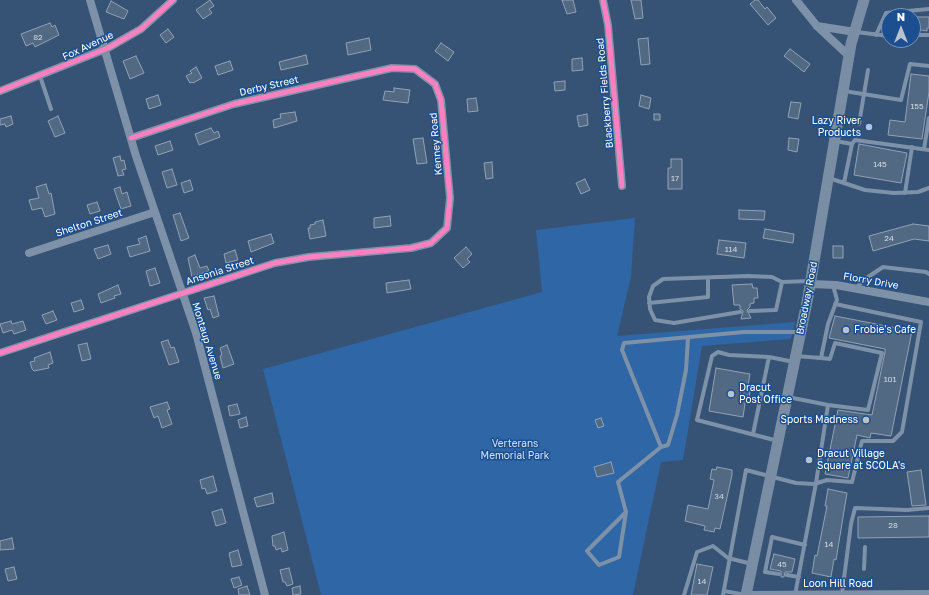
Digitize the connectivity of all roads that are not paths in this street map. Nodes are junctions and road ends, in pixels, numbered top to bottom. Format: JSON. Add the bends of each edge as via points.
{"nodes":[{"id":1,"x":90,"y":0,"type":"edge"},
{"id":2,"x":173,"y":0,"type":"edge"},
{"id":3,"x":603,"y":0,"type":"edge"},
{"id":4,"x":796,"y":0,"type":"edge"},
{"id":5,"x":864,"y":0,"type":"edge"},
{"id":6,"x":929,"y":9,"type":"edge"},
{"id":7,"x":817,"y":26,"type":"junction"},
{"id":8,"x":855,"y":32,"type":"junction"},
{"id":9,"x":876,"y":35,"type":"junction"},
{"id":10,"x":881,"y":36,"type":"edge"},
{"id":11,"x":104,"y":50,"type":"junction"},
{"id":12,"x":849,"y":56,"type":"junction"},
{"id":13,"x":929,"y":66,"type":"edge"},
{"id":14,"x":415,"y":69,"type":"joint"},
{"id":15,"x":868,"y":70,"type":"dead end"},
{"id":16,"x":40,"y":76,"type":"junction"},
{"id":17,"x":0,"y":91,"type":"edge"},
{"id":18,"x":843,"y":91,"type":"junction"},
{"id":19,"x":864,"y":94,"type":"junction"},
{"id":20,"x":51,"y":109,"type":"dead end"},
{"id":21,"x":929,"y":118,"type":"edge"},
{"id":22,"x":859,"y":124,"type":"dead end"},
{"id":23,"x":130,"y":138,"type":"junction"},
{"id":24,"x":835,"y":141,"type":"junction"},
{"id":25,"x":852,"y":144,"type":"junction"},
{"id":26,"x":912,"y":147,"type":"junction"},
{"id":27,"x":927,"y":150,"type":"edge"},
{"id":28,"x":829,"y":178,"type":"junction"},
{"id":29,"x":844,"y":183,"type":"junction"},
{"id":30,"x":622,"y":186,"type":"dead end"},
{"id":31,"x":929,"y":188,"type":"edge"},
{"id":32,"x":905,"y":193,"type":"junction"},
{"id":33,"x":155,"y":212,"type":"junction"},
{"id":34,"x":447,"y":228,"type":"joint"},
{"id":35,"x":29,"y":253,"type":"dead end"},
{"id":36,"x":929,"y":274,"type":"edge"},
{"id":37,"x":708,"y":278,"type":"junction"},
{"id":38,"x":782,"y":282,"type":"junction"},
{"id":39,"x":810,"y":283,"type":"junction"},
{"id":40,"x":833,"y":285,"type":"junction"},
{"id":41,"x":856,"y":288,"type":"junction"},
{"id":42,"x":182,"y":293,"type":"junction"},
{"id":43,"x":929,"y":302,"type":"edge"},
{"id":44,"x":649,"y":303,"type":"junction"},
{"id":45,"x":835,"y":304,"type":"junction"},
{"id":46,"x":750,"y":311,"type":"dead end"},
{"id":47,"x":740,"y":312,"type":"dead end"},
{"id":48,"x":800,"y":332,"type":"junction"},
{"id":49,"x":688,"y":338,"type":"junction"},
{"id":50,"x":0,"y":353,"type":"edge"},
{"id":51,"x":769,"y":358,"type":"junction"},
{"id":52,"x":821,"y":358,"type":"junction"},
{"id":53,"x":795,"y":359,"type":"junction"},
{"id":54,"x":787,"y":397,"type":"junction"},
{"id":55,"x":828,"y":405,"type":"junction"},
{"id":56,"x":753,"y":434,"type":"junction"},
{"id":57,"x":778,"y":441,"type":"junction"},
{"id":58,"x":661,"y":447,"type":"junction"},
{"id":59,"x":770,"y":476,"type":"junction"},
{"id":60,"x":816,"y":483,"type":"junction"},
{"id":61,"x":929,"y":508,"type":"edge"},
{"id":62,"x":626,"y":512,"type":"junction"},
{"id":63,"x":805,"y":545,"type":"junction"},
{"id":64,"x":865,"y":547,"type":"dead end"},
{"id":65,"x":730,"y":559,"type":"junction"},
{"id":66,"x":752,"y":564,"type":"junction"},
{"id":67,"x":864,"y":569,"type":"dead end"},
{"id":68,"x":779,"y":574,"type":"dead end"},
{"id":69,"x":787,"y":575,"type":"dead end"},
{"id":70,"x":799,"y":577,"type":"junction"},
{"id":71,"x":723,"y":593,"type":"edge"},
{"id":72,"x":929,"y":594,"type":"edge"},
{"id":73,"x":265,"y":595,"type":"edge"},
{"id":74,"x":684,"y":595,"type":"edge"},
{"id":75,"x":746,"y":595,"type":"edge"},
{"id":76,"x":795,"y":595,"type":"edge"},
{"id":77,"x":844,"y":595,"type":"edge"},
{"id":78,"x":909,"y":595,"type":"edge"}],
"edges":[{"from":1,"to":11,"type":"street","name":"Montaup Avenue"},
{"from":2,"to":11,"type":"street","name":"Fox Avenue","via":[[142,29]]},
{"from":3,"to":30,"type":"street","name":"Blackberry Fields Road","via":[[608,25]]},
{"from":4,"to":7,"type":"street"},
{"from":5,"to":8,"type":"main road","name":"Broadway Road"},
{"from":6,"to":9,"type":"lane","via":[[886,12]]},
{"from":7,"to":8,"type":"street"},
{"from":7,"to":12,"type":"street"},
{"from":8,"to":9,"type":"lane"},
{"from":8,"to":12,"type":"main road","name":"Broadway Road"},
{"from":9,"to":10,"type":"lane"},
{"from":11,"to":16,"type":"street","name":"Fox Avenue"},
{"from":11,"to":23,"type":"street","name":"Montaup Avenue"},
{"from":12,"to":18,"type":"main road","name":"Broadway Road"},
{"from":13,"to":19,"type":"lane","via":[[910,64],[901,100]]},
{"from":14,"to":23,"type":"street","name":"Derby Street","via":[[392,68],[242,102]]},
{"from":14,"to":34,"type":"street","name":"Kenney Road","via":[[435,84],[441,100],[450,198]]},
{"from":15,"to":19,"type":"lane"},
{"from":16,"to":17,"type":"street","name":"Fox Avenue"},
{"from":16,"to":20,"type":"lane"},
{"from":18,"to":19,"type":"lane"},
{"from":18,"to":24,"type":"main road","name":"Broadway Road"},
{"from":19,"to":22,"type":"lane"},
{"from":21,"to":27,"type":"lane"},
{"from":23,"to":33,"type":"street","name":"Montaup Avenue"},
{"from":24,"to":25,"type":"lane"},
{"from":24,"to":28,"type":"main road","name":"Broadway Road"},
{"from":25,"to":26,"type":"lane","via":[[855,140]]},
{"from":25,"to":29,"type":"lane"},
{"from":26,"to":27,"type":"lane"},
{"from":26,"to":32,"type":"lane"},
{"from":28,"to":29,"type":"lane"},
{"from":28,"to":39,"type":"main road","name":"Broadway Road"},
{"from":29,"to":32,"type":"lane","via":[[866,190]]},
{"from":31,"to":32,"type":"lane"},
{"from":33,"to":35,"type":"street","name":"Shelton Street"},
{"from":33,"to":42,"type":"street","name":"Montaup Avenue"},
{"from":34,"to":42,"type":"street","name":"Ansonia Street","via":[[431,243],[411,248],[309,257],[275,263]]},
{"from":36,"to":41,"type":"lane","via":[[883,267]]},
{"from":37,"to":38,"type":"lane","via":[[772,277]]},
{"from":37,"to":44,"type":"lane","via":[[663,279],[653,286]]},
{"from":37,"to":44,"type":"lane","via":[[708,297]]},
{"from":38,"to":39,"type":"lane"},
{"from":38,"to":46,"type":"lane","via":[[776,310]]},
{"from":39,"to":40,"type":"street","name":"Florry Drive"},
{"from":39,"to":48,"type":"main road","name":"Broadway Road"},
{"from":40,"to":41,"type":"street","name":"Florry Drive"},
{"from":40,"to":45,"type":"lane","via":[[837,300]]},
{"from":41,"to":43,"type":"street","name":"Florry Drive"},
{"from":42,"to":50,"type":"street","name":"Ansonia Street"},
{"from":42,"to":73,"type":"street","name":"Montaup Avenue","via":[[204,364]]},
{"from":44,"to":47,"type":"lane","via":[[655,320],[674,323]]},
{"from":45,"to":52,"type":"lane"},
{"from":45,"to":60,"type":"lane","via":[[921,322],[902,432],[893,441],[862,441],[852,482],[827,480]]},
{"from":48,"to":49,"type":"lane","via":[[744,332]]},
{"from":48,"to":53,"type":"main road","name":"Broadway Road"},
{"from":49,"to":58,"type":"lane","via":[[686,370],[677,415],[668,445]]},
{"from":49,"to":58,"type":"lane","via":[[624,342],[622,350]]},
{"from":51,"to":53,"type":"lane"},
{"from":51,"to":56,"type":"lane"},
{"from":51,"to":56,"type":"lane","via":[[750,358],[718,352],[712,356],[697,420]]},
{"from":52,"to":53,"type":"lane"},
{"from":52,"to":55,"type":"lane","via":[[830,359],[835,343],[882,353],[868,410]]},
{"from":53,"to":54,"type":"main road","name":"Broadway Road"},
{"from":54,"to":55,"type":"lane"},
{"from":54,"to":57,"type":"main road","name":"Broadway Road"},
{"from":55,"to":60,"type":"lane"},
{"from":56,"to":57,"type":"lane"},
{"from":57,"to":59,"type":"main road","name":"Broadway Road"},
{"from":58,"to":62,"type":"lane","via":[[618,482]]},
{"from":59,"to":60,"type":"lane","via":[[792,482]]},
{"from":59,"to":65,"type":"lane","via":[[746,470]]},
{"from":59,"to":66,"type":"main road","name":"Broadway Road"},
{"from":60,"to":63,"type":"lane"},
{"from":61,"to":77,"type":"lane","via":[[855,508]]},
{"from":62,"to":62,"type":"lane","via":[[587,551],[599,566],[619,556]]},
{"from":63,"to":68,"type":"lane","via":[[772,537],[765,572]]},
{"from":63,"to":70,"type":"lane"},
{"from":64,"to":67,"type":"lane"},
{"from":65,"to":66,"type":"lane"},
{"from":65,"to":71,"type":"lane"},
{"from":65,"to":74,"type":"lane","via":[[713,546],[697,552]]},
{"from":66,"to":75,"type":"main road","name":"Broadway Road"},
{"from":69,"to":70,"type":"lane"},
{"from":70,"to":76,"type":"lane"},
{"from":71,"to":75,"type":"lane"},
{"from":72,"to":78,"type":"street","name":"Loon Hill Road"},
{"from":75,"to":76,"type":"street","name":"Loon Hill Road"},
{"from":76,"to":77,"type":"street","name":"Loon Hill Road"},
{"from":77,"to":78,"type":"street","name":"Loon Hill Road"}]}
